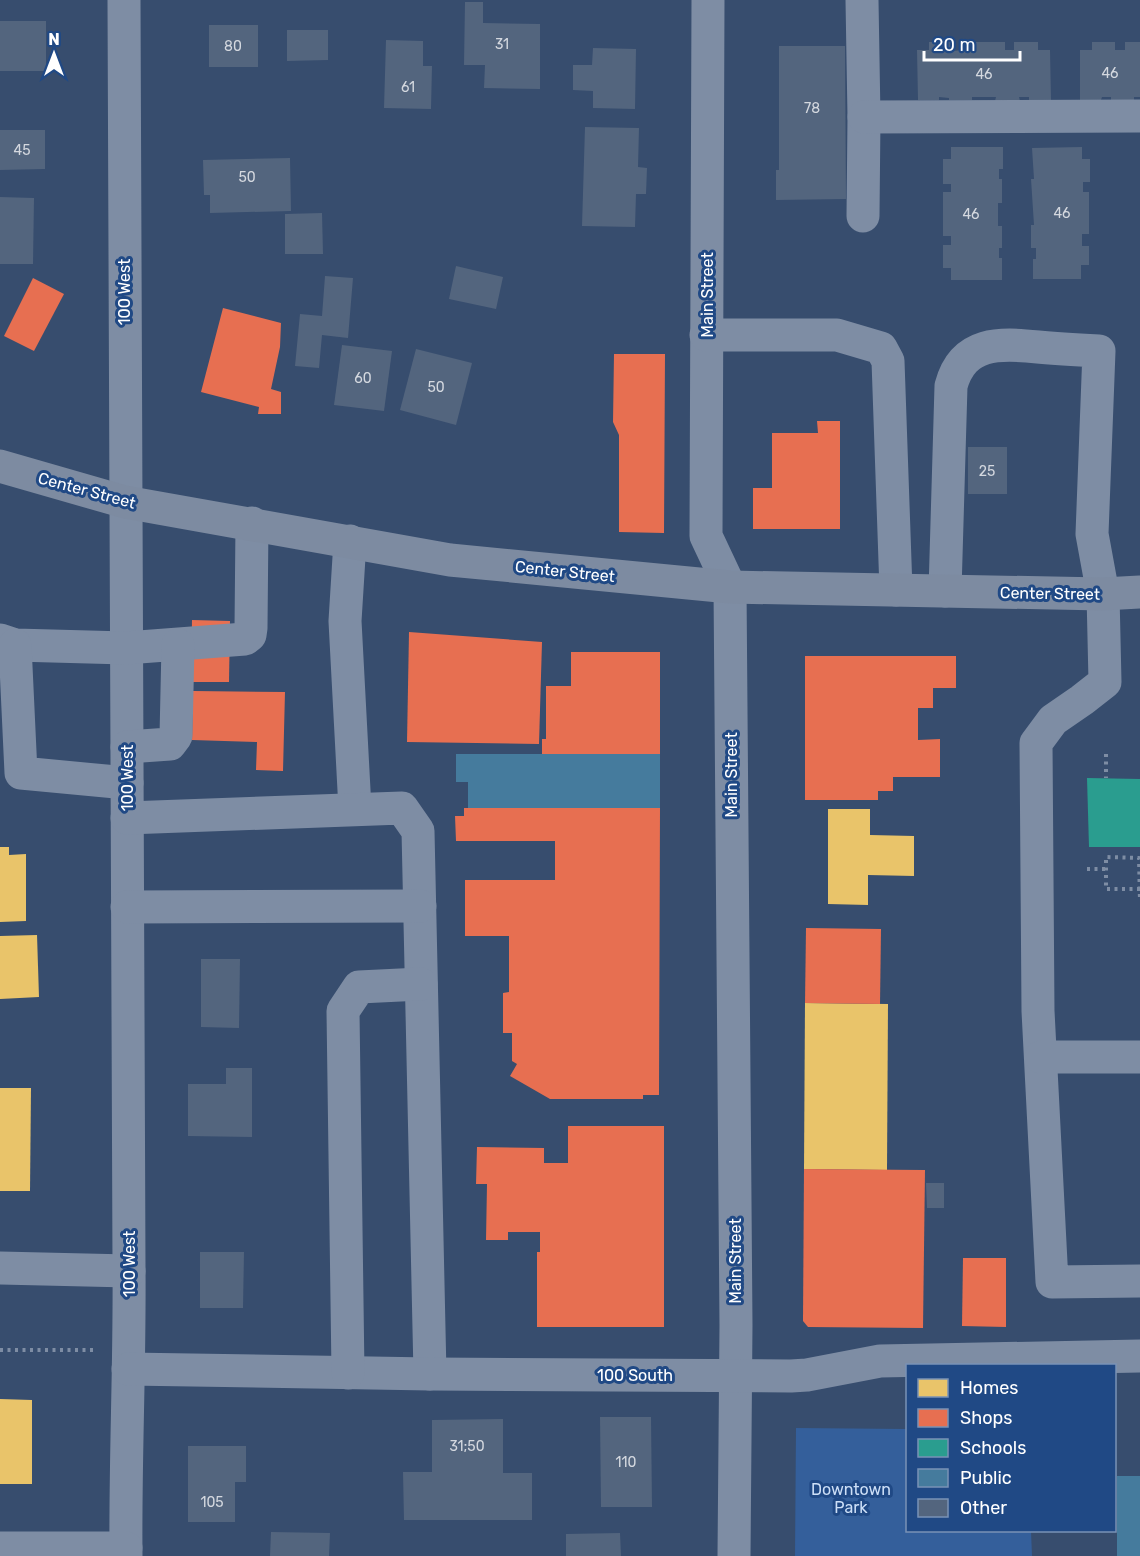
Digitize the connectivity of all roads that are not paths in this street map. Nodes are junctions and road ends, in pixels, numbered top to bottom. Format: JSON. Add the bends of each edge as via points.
{"nodes":[{"id":1,"x":124,"y":0,"type":"edge"},
{"id":2,"x":708,"y":0,"type":"edge"},
{"id":3,"x":862,"y":0,"type":"edge"},
{"id":4,"x":1140,"y":116,"type":"edge"},
{"id":5,"x":864,"y":117,"type":"junction"},
{"id":6,"x":863,"y":216,"type":"dead end"},
{"id":7,"x":706,"y":335,"type":"junction"},
{"id":8,"x":0,"y":466,"type":"edge"},
{"id":9,"x":125,"y":502,"type":"junction"},
{"id":10,"x":252,"y":523,"type":"junction"},
{"id":11,"x":350,"y":542,"type":"junction"},
{"id":12,"x":730,"y":587,"type":"junction"},
{"id":13,"x":896,"y":590,"type":"junction"},
{"id":14,"x":945,"y":591,"type":"junction"},
{"id":15,"x":1140,"y":592,"type":"edge"},
{"id":16,"x":1103,"y":594,"type":"junction"},
{"id":17,"x":8,"y":643,"type":"edge"},
{"id":18,"x":178,"y":645,"type":"junction"},
{"id":19,"x":126,"y":648,"type":"junction"},
{"id":20,"x":127,"y":747,"type":"junction"},
{"id":21,"x":127,"y":783,"type":"junction"},
{"id":22,"x":355,"y":810,"type":"junction"},
{"id":23,"x":127,"y":818,"type":"junction"},
{"id":24,"x":420,"y":906,"type":"junction"},
{"id":25,"x":127,"y":907,"type":"junction"},
{"id":26,"x":421,"y":984,"type":"junction"},
{"id":27,"x":1041,"y":1057,"type":"junction"},
{"id":28,"x":1140,"y":1057,"type":"edge"},
{"id":29,"x":0,"y":1268,"type":"edge"},
{"id":30,"x":129,"y":1271,"type":"junction"},
{"id":31,"x":1140,"y":1281,"type":"edge"},
{"id":32,"x":1140,"y":1356,"type":"edge"},
{"id":33,"x":128,"y":1360,"type":"junction"},
{"id":34,"x":348,"y":1373,"type":"junction"},
{"id":35,"x":430,"y":1374,"type":"junction"},
{"id":36,"x":735,"y":1375,"type":"junction"},
{"id":37,"x":0,"y":1548,"type":"edge"},
{"id":38,"x":126,"y":1552,"type":"edge"},
{"id":39,"x":734,"y":1556,"type":"edge"}],
"edges":[{"from":1,"to":9,"type":"street","name":"100 West"},
{"from":2,"to":7,"type":"street","name":"Main Street"},
{"from":3,"to":5,"type":"street"},
{"from":4,"to":5,"type":"street"},
{"from":5,"to":6,"type":"street"},
{"from":7,"to":12,"type":"street","name":"Main Street","via":[[706,536]]},
{"from":7,"to":13,"type":"street","via":[[837,335],[881,348],[888,361]]},
{"from":8,"to":9,"type":"main road","name":"Center Street"},
{"from":9,"to":10,"type":"main road","name":"Center Street"},
{"from":9,"to":19,"type":"street","name":"100 West"},
{"from":10,"to":11,"type":"main road","name":"Center Street"},
{"from":10,"to":18,"type":"street","via":[[250,635],[245,639]]},
{"from":11,"to":12,"type":"main road","name":"Center Street","via":[[450,560]]},
{"from":11,"to":22,"type":"street","via":[[345,621]]},
{"from":12,"to":13,"type":"main road","name":"Center Street"},
{"from":12,"to":36,"type":"street","name":"Main Street"},
{"from":13,"to":14,"type":"main road","name":"Center Street"},
{"from":14,"to":16,"type":"main road","name":"Center Street"},
{"from":14,"to":16,"type":"street","via":[[951,386],[955,370],[967,356],[982,349],[1017,344],[1099,351],[1092,534]]},
{"from":15,"to":16,"type":"main road","name":"Center Street"},
{"from":16,"to":27,"type":"street","via":[[1105,682],[1053,720],[1035,743]]},
{"from":17,"to":19,"type":"street"},
{"from":17,"to":21,"type":"street","via":[[21,772]]},
{"from":18,"to":19,"type":"street"},
{"from":18,"to":20,"type":"street","via":[[177,736],[170,744]]},
{"from":19,"to":20,"type":"street","name":"100 West"},
{"from":20,"to":21,"type":"street","name":"100 West"},
{"from":21,"to":23,"type":"street","name":"100 West"},
{"from":22,"to":23,"type":"street"},
{"from":22,"to":24,"type":"street","via":[[402,808],[418,831]]},
{"from":23,"to":25,"type":"street","name":"100 West"},
{"from":24,"to":25,"type":"street"},
{"from":24,"to":26,"type":"street"},
{"from":25,"to":30,"type":"street","name":"100 West"},
{"from":26,"to":34,"type":"street","via":[[359,987],[344,1011]]},
{"from":26,"to":35,"type":"street"},
{"from":27,"to":28,"type":"street"},
{"from":27,"to":31,"type":"street","via":[[1052,1282]]},
{"from":29,"to":30,"type":"street"},
{"from":30,"to":33,"type":"street","name":"100 West"},
{"from":32,"to":36,"type":"street","name":"100 South","via":[[880,1360],[807,1375]]},
{"from":33,"to":34,"type":"street","name":"100 South"},
{"from":33,"to":38,"type":"street","name":"100 West"},
{"from":34,"to":35,"type":"street","name":"100 South"},
{"from":35,"to":36,"type":"street","name":"100 South"},
{"from":36,"to":39,"type":"street","name":"Main Street"},
{"from":37,"to":38,"type":"street"}]}
